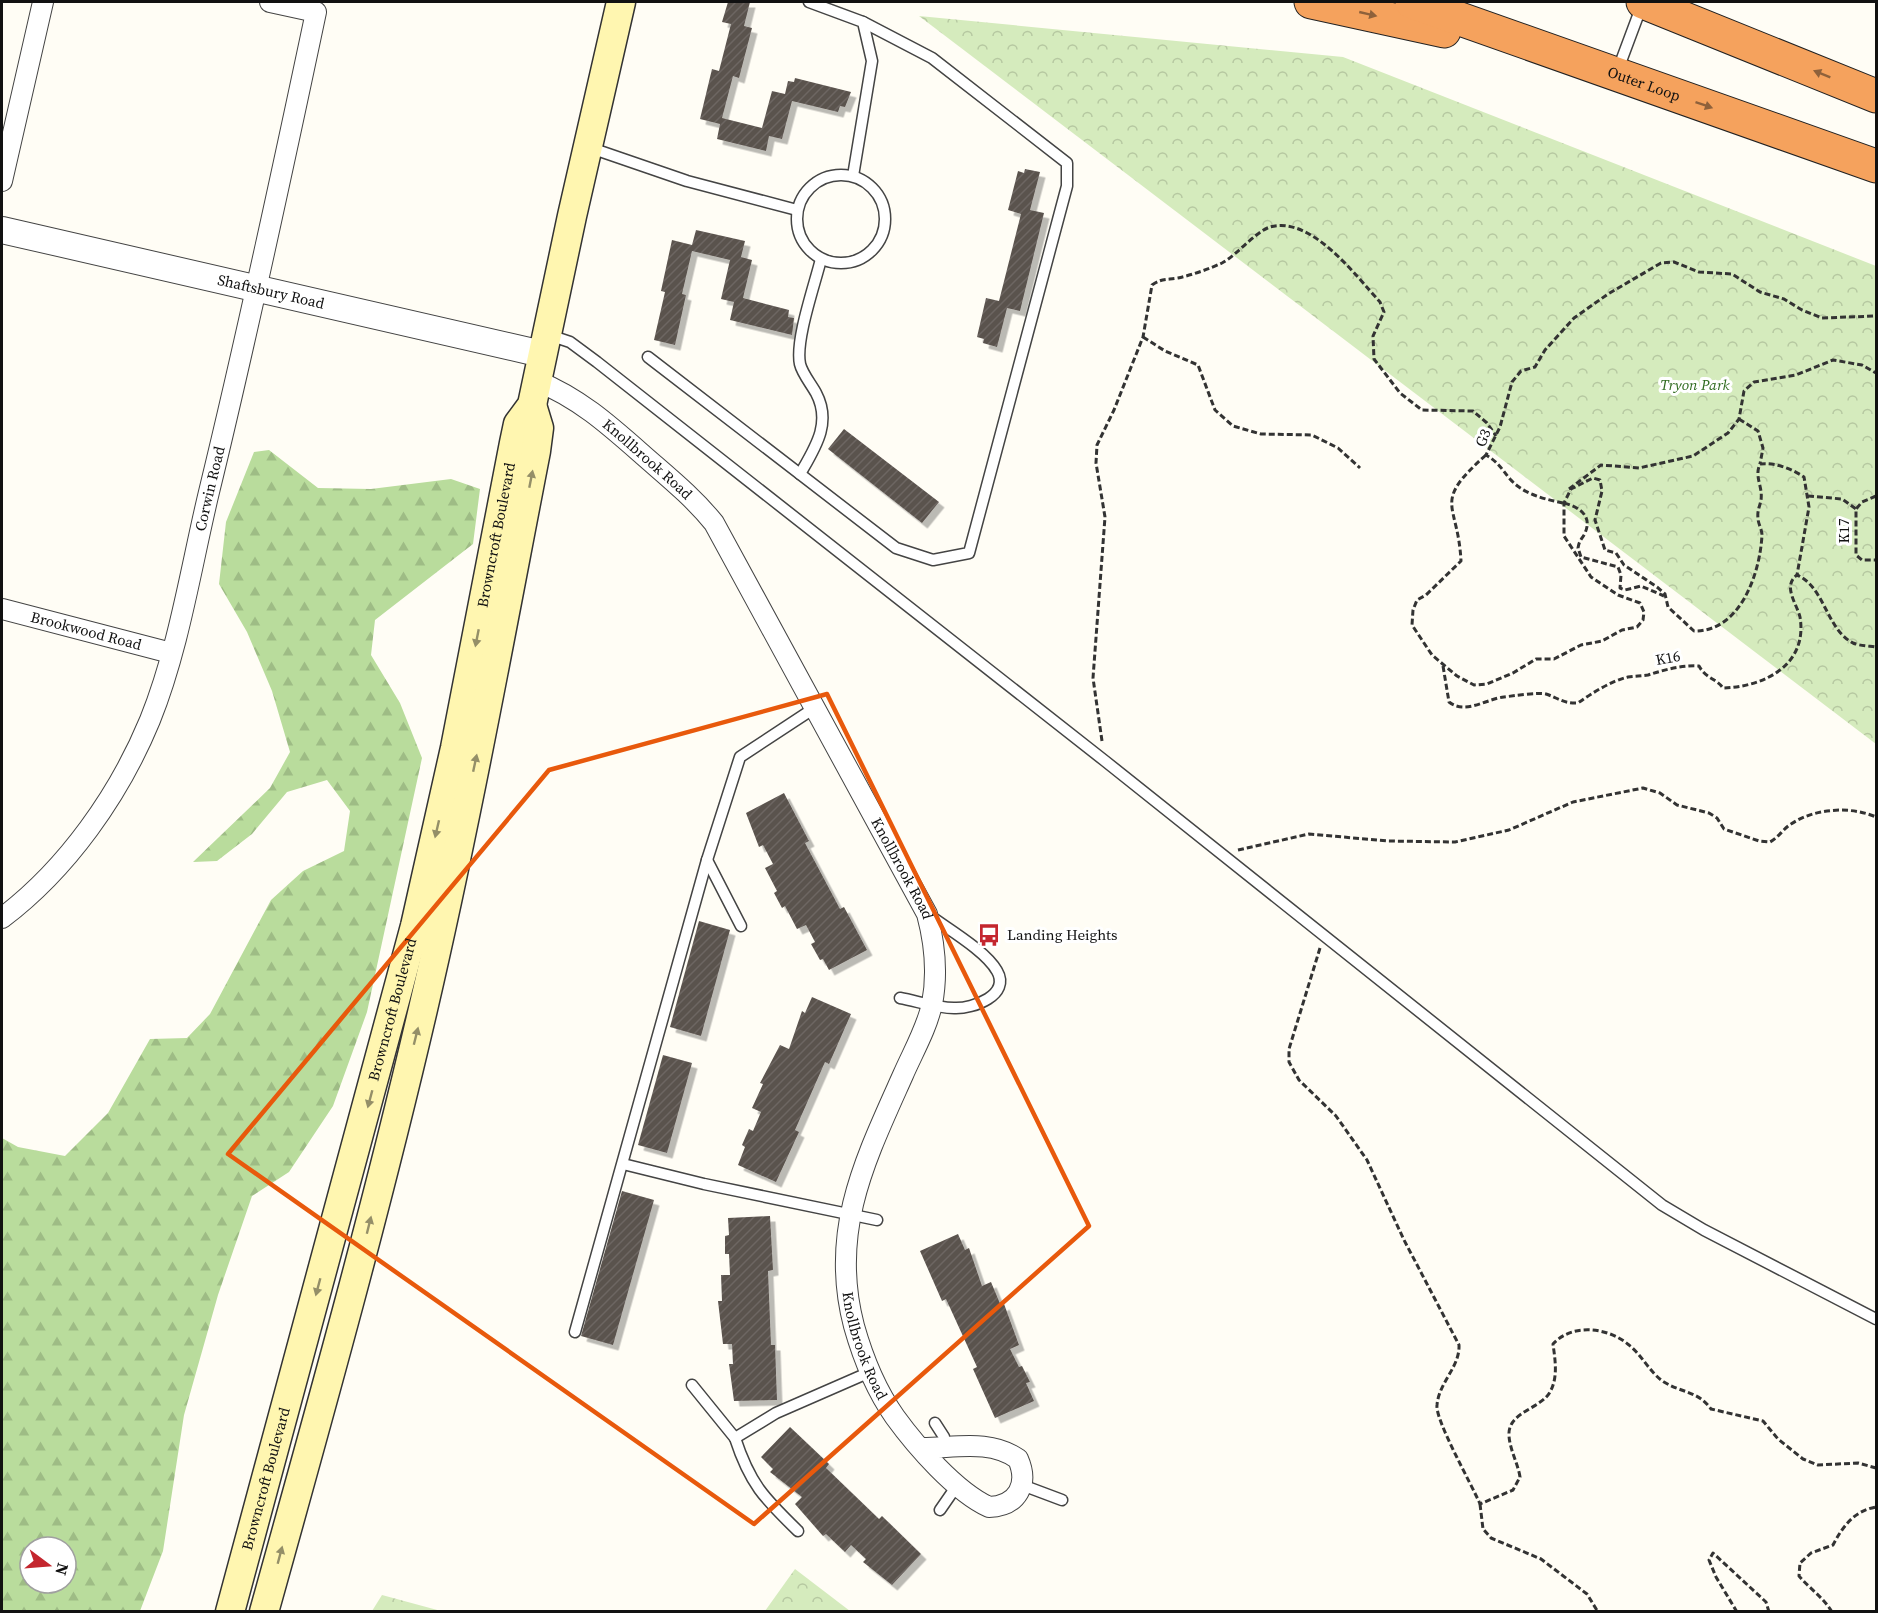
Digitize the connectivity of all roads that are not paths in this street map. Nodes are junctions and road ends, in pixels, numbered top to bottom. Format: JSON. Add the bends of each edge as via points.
{"nodes":[{"id":1,"x":43,"y":2,"type":"edge"},
{"id":2,"x":270,"y":2,"type":"edge"},
{"id":3,"x":621,"y":2,"type":"edge"},
{"id":4,"x":809,"y":2,"type":"edge"},
{"id":5,"x":1311,"y":2,"type":"edge"},
{"id":6,"x":1412,"y":2,"type":"edge"},
{"id":7,"x":1643,"y":2,"type":"edge"},
{"id":8,"x":863,"y":22,"type":"junction"},
{"id":9,"x":1613,"y":72,"type":"junction"},
{"id":10,"x":1876,"y":96,"type":"edge"},
{"id":11,"x":587,"y":147,"type":"junction"},
{"id":12,"x":1876,"y":166,"type":"edge"},
{"id":13,"x":853,"y":176,"type":"junction"},
{"id":14,"x":2,"y":182,"type":"edge"},
{"id":15,"x":797,"y":210,"type":"junction"},
{"id":16,"x":2,"y":230,"type":"edge"},
{"id":17,"x":821,"y":259,"type":"junction"},
{"id":18,"x":259,"y":287,"type":"junction"},
{"id":19,"x":648,"y":357,"type":"dead end"},
{"id":20,"x":539,"y":369,"type":"junction"},
{"id":21,"x":800,"y":474,"type":"junction"},
{"id":22,"x":2,"y":609,"type":"edge"},
{"id":23,"x":171,"y":653,"type":"junction"},
{"id":24,"x":816,"y":707,"type":"junction"},
{"id":25,"x":707,"y":860,"type":"junction"},
{"id":26,"x":927,"y":914,"type":"junction"},
{"id":27,"x":2,"y":918,"type":"edge"},
{"id":28,"x":741,"y":926,"type":"dead end"},
{"id":29,"x":900,"y":998,"type":"dead end"},
{"id":30,"x":932,"y":1004,"type":"junction"},
{"id":31,"x":623,"y":1164,"type":"junction"},
{"id":32,"x":849,"y":1214,"type":"junction"},
{"id":33,"x":877,"y":1220,"type":"dead end"},
{"id":34,"x":1876,"y":1319,"type":"edge"},
{"id":35,"x":575,"y":1332,"type":"dead end"},
{"id":36,"x":314,"y":1370,"type":"junction"},
{"id":37,"x":870,"y":1372,"type":"junction"},
{"id":38,"x":692,"y":1385,"type":"dead end"},
{"id":39,"x":935,"y":1423,"type":"dead end"},
{"id":40,"x":735,"y":1438,"type":"junction"},
{"id":41,"x":922,"y":1448,"type":"junction"},
{"id":42,"x":945,"y":1448,"type":"junction"},
{"id":43,"x":958,"y":1484,"type":"junction"},
{"id":44,"x":1022,"y":1485,"type":"junction"},
{"id":45,"x":1062,"y":1500,"type":"dead end"},
{"id":46,"x":940,"y":1510,"type":"dead end"},
{"id":47,"x":798,"y":1530,"type":"dead end"},
{"id":48,"x":230,"y":1611,"type":"edge"},
{"id":49,"x":264,"y":1611,"type":"edge"}],
"edges":[{"from":1,"to":14,"type":"street"},
{"from":2,"to":18,"type":"street","name":"Corwin Road","via":[[316,12]]},
{"from":3,"to":11,"type":"main road","name":"Browncroft Boulevard"},
{"from":4,"to":8,"type":"lane"},
{"from":5,"to":9,"type":"highway","one_way":true},
{"from":6,"to":9,"type":"highway","name":"Outer Loop"},
{"from":7,"to":9,"type":"lane"},
{"from":10,"to":7,"type":"highway","one_way":true},
{"from":8,"to":13,"type":"lane","via":[[872,61]]},
{"from":8,"to":21,"type":"lane","via":[[932,58],[1067,163],[1067,186],[969,553],[933,560],[896,548]]},
{"from":9,"to":12,"type":"highway","name":"Outer Loop","one_way":true},
{"from":11,"to":15,"type":"lane","via":[[687,181]]},
{"from":11,"to":20,"type":"main road","name":"Browncroft Boulevard"},
{"from":13,"to":15,"type":"lane","via":[[832,176],[812,185]]},
{"from":13,"to":17,"type":"lane","via":[[866,183],[880,200],[885,221],[882,235],[863,257],[842,262]]},
{"from":15,"to":17,"type":"lane","via":[[801,238]]},
{"from":16,"to":18,"type":"street","name":"Shaftsbury Road"},
{"from":17,"to":21,"type":"lane","via":[[802,336],[800,364],[818,397],[825,421],[818,444]]},
{"from":18,"to":20,"type":"street","name":"Shaftsbury Road"},
{"from":18,"to":23,"type":"street","name":"Corwin Road"},
{"from":19,"to":21,"type":"lane"},
{"from":20,"to":24,"type":"street","name":"Knollbrook Road","via":[[592,410],[706,512],[721,532]]},
{"from":20,"to":34,"type":"lane","via":[[570,342],[1106,761],[1662,1205]]},
{"from":20,"to":36,"type":"main road","name":"Browncroft Boulevard","via":[[518,424],[503,562],[455,748]]},
{"from":22,"to":23,"type":"street","name":"Brookwood Road"},
{"from":23,"to":27,"type":"street","name":"Corwin Road","via":[[150,720],[113,791],[79,843]]},
{"from":24,"to":25,"type":"lane","via":[[740,757]]},
{"from":24,"to":26,"type":"street","name":"Knollbrook Road"},
{"from":25,"to":28,"type":"lane"},
{"from":25,"to":31,"type":"lane"},
{"from":26,"to":30,"type":"street","name":"Knollbrook Road","via":[[935,954]]},
{"from":26,"to":30,"type":"lane","via":[[991,962],[1000,981],[992,998],[966,1007]]},
{"from":29,"to":30,"type":"lane"},
{"from":30,"to":32,"type":"street","name":"Knollbrook Road","via":[[867,1156]]},
{"from":31,"to":32,"type":"lane"},
{"from":31,"to":35,"type":"lane"},
{"from":32,"to":33,"type":"lane"},
{"from":32,"to":37,"type":"street","name":"Knollbrook Road","via":[[844,1271],[848,1301]]},
{"from":36,"to":48,"type":"main road","name":"Browncroft Boulevard"},
{"from":49,"to":36,"type":"main road","name":"Browncroft Boulevard","one_way":true},
{"from":37,"to":40,"type":"lane","via":[[776,1413]]},
{"from":37,"to":41,"type":"street","name":"Knollbrook Road","via":[[885,1403]]},
{"from":38,"to":40,"type":"lane"},
{"from":39,"to":42,"type":"lane","via":[[944,1437]]},
{"from":40,"to":47,"type":"lane","via":[[745,1470],[761,1495]]},
{"from":41,"to":42,"type":"street"},
{"from":41,"to":43,"type":"street","name":"Knollbrook Road"},
{"from":42,"to":44,"type":"street","via":[[985,1445],[1010,1453],[1023,1470]]},
{"from":43,"to":44,"type":"street","name":"Knollbrook Road","via":[[989,1507],[1010,1503]]},
{"from":43,"to":46,"type":"lane"},
{"from":44,"to":45,"type":"lane"}]}
